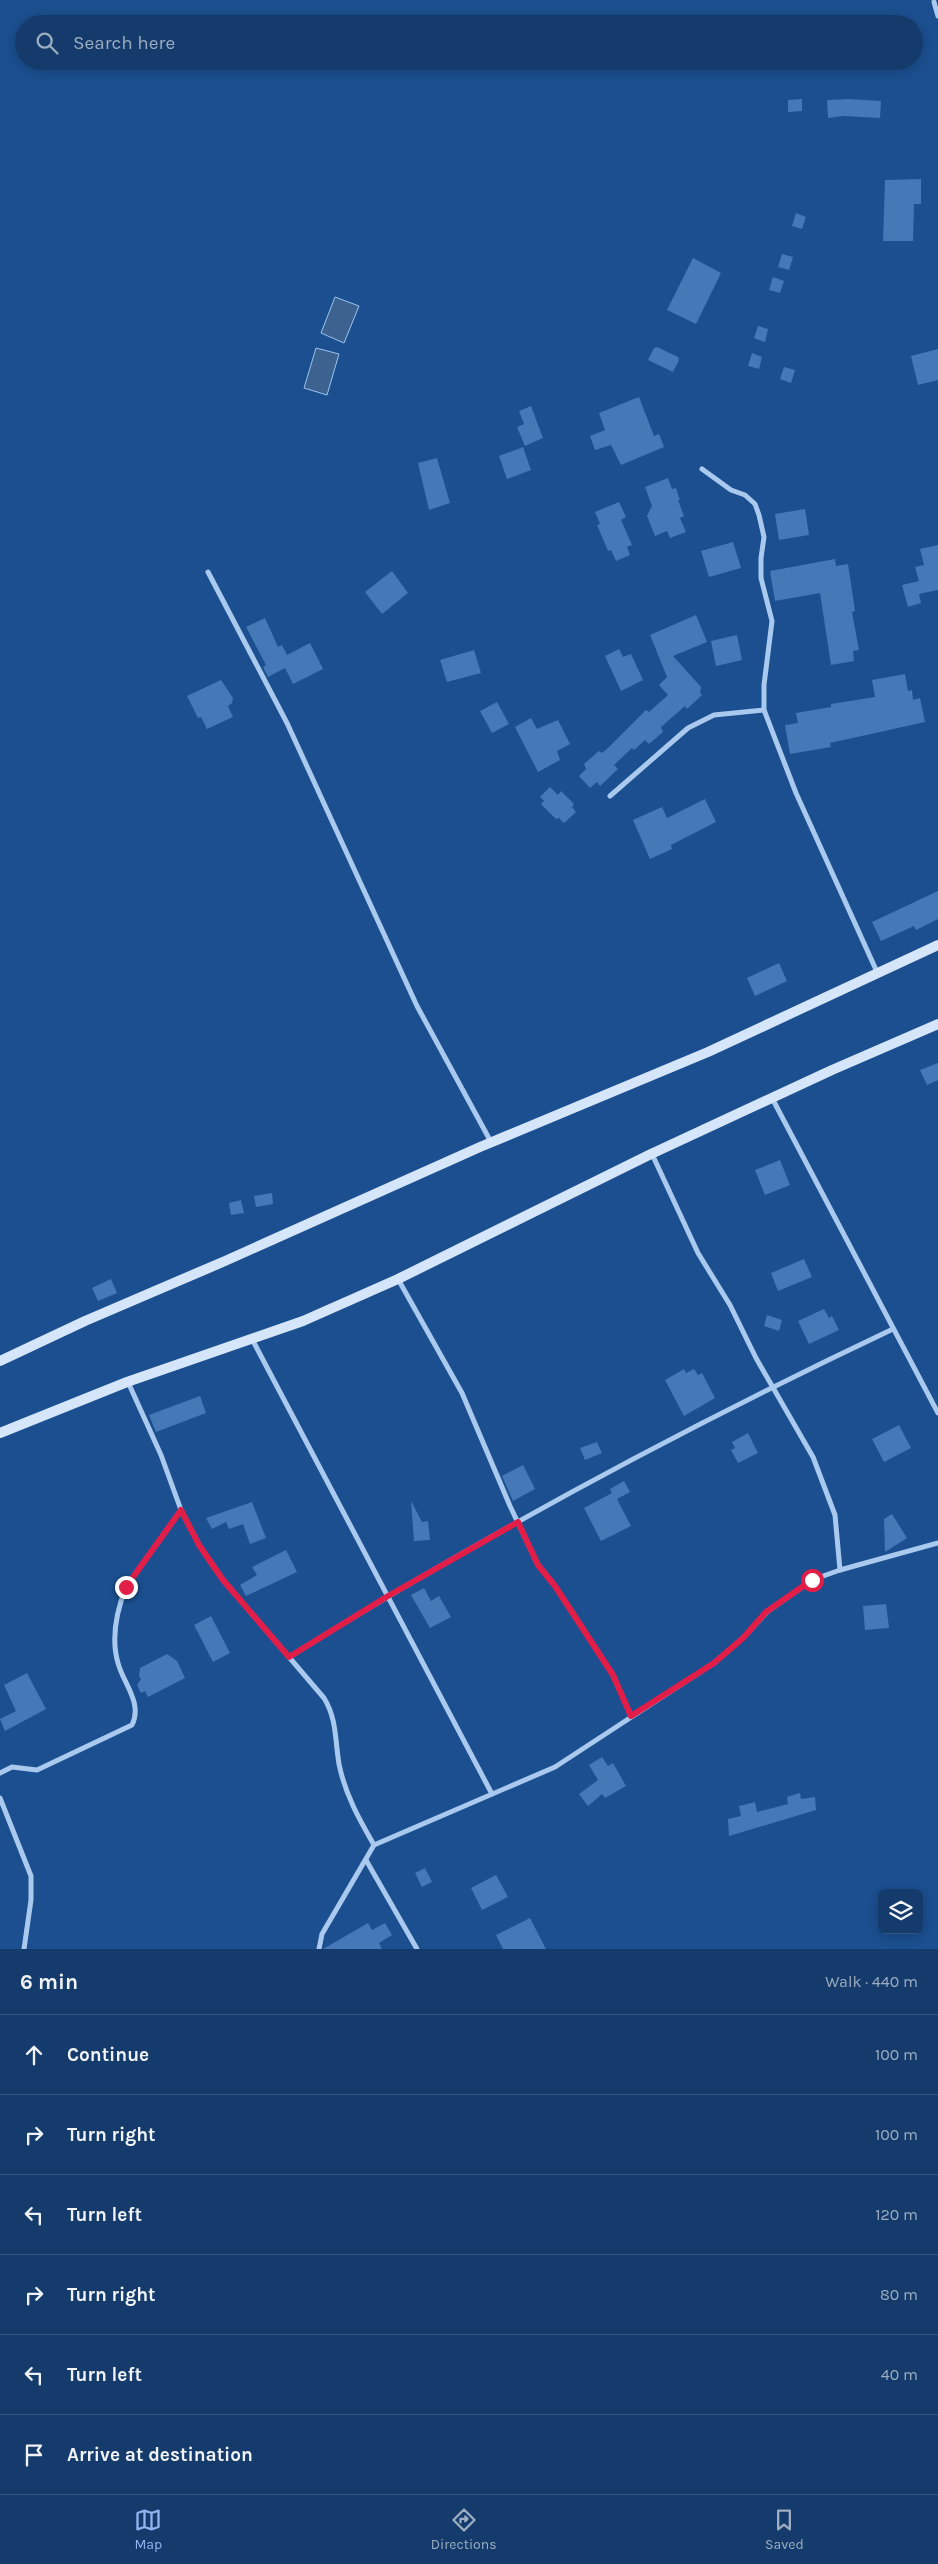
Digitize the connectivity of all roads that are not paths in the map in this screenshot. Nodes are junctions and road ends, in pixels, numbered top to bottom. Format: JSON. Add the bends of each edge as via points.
{"nodes":[{"id":1,"x":934,"y":2,"type":"dead end"},
{"id":2,"x":938,"y":16,"type":"edge"},
{"id":3,"x":702,"y":468,"type":"dead end"},
{"id":4,"x":208,"y":572,"type":"dead end"},
{"id":5,"x":764,"y":710,"type":"junction"},
{"id":6,"x":610,"y":796,"type":"dead end"},
{"id":7,"x":938,"y":945,"type":"edge"},
{"id":8,"x":877,"y":972,"type":"junction"},
{"id":9,"x":938,"y":1024,"type":"edge"},
{"id":10,"x":772,"y":1098,"type":"junction"},
{"id":11,"x":491,"y":1143,"type":"junction"},
{"id":12,"x":651,"y":1154,"type":"junction"},
{"id":13,"x":398,"y":1279,"type":"junction"},
{"id":14,"x":893,"y":1329,"type":"junction"},
{"id":15,"x":252,"y":1339,"type":"junction"},
{"id":16,"x":0,"y":1361,"type":"edge"},
{"id":17,"x":127,"y":1382,"type":"junction"},
{"id":18,"x":772,"y":1386,"type":"junction"},
{"id":19,"x":938,"y":1413,"type":"edge"},
{"id":20,"x":0,"y":1433,"type":"edge"},
{"id":21,"x":181,"y":1510,"type":"junction"},
{"id":22,"x":518,"y":1522,"type":"junction"},
{"id":23,"x":938,"y":1543,"type":"edge"},
{"id":24,"x":840,"y":1570,"type":"junction"},
{"id":25,"x":388,"y":1596,"type":"junction"},
{"id":26,"x":289,"y":1657,"type":"junction"},
{"id":27,"x":631,"y":1716,"type":"junction"},
{"id":28,"x":0,"y":1773,"type":"edge"},
{"id":29,"x":492,"y":1794,"type":"junction"},
{"id":30,"x":0,"y":1798,"type":"edge"},
{"id":31,"x":374,"y":1845,"type":"junction"},
{"id":32,"x":366,"y":1860,"type":"junction"},
{"id":33,"x":24,"y":1949,"type":"edge"},
{"id":34,"x":319,"y":1949,"type":"edge"},
{"id":35,"x":417,"y":1949,"type":"edge"}],
"edges":[{"from":1,"to":2,"type":"street"},
{"from":3,"to":5,"type":"street","via":[[731,490],[745,495],[755,504],[759,515],[764,536],[761,578],[772,621]]},
{"from":4,"to":11,"type":"street","via":[[287,723],[417,1006]]},
{"from":5,"to":6,"type":"street","via":[[714,715],[688,728]]},
{"from":5,"to":8,"type":"street","via":[[796,793]]},
{"from":7,"to":8,"type":"street"},
{"from":8,"to":11,"type":"street","via":[[708,1052]]},
{"from":9,"to":10,"type":"street"},
{"from":10,"to":12,"type":"street"},
{"from":10,"to":14,"type":"street"},
{"from":11,"to":16,"type":"street"},
{"from":12,"to":13,"type":"street"},
{"from":12,"to":18,"type":"street","via":[[698,1253],[730,1304]]},
{"from":13,"to":15,"type":"street","via":[[303,1322]]},
{"from":13,"to":22,"type":"street","via":[[462,1393]]},
{"from":14,"to":18,"type":"street"},
{"from":14,"to":19,"type":"street"},
{"from":15,"to":17,"type":"street"},
{"from":15,"to":25,"type":"street"},
{"from":17,"to":20,"type":"street"},
{"from":17,"to":21,"type":"street","via":[[161,1455]]},
{"from":18,"to":22,"type":"street"},
{"from":18,"to":24,"type":"street","via":[[813,1457],[826,1487],[835,1516]]},
{"from":21,"to":26,"type":"street","via":[[199,1545],[223,1580]]},
{"from":21,"to":28,"type":"street","via":[[126,1587],[122,1598],[115,1633],[116,1654],[134,1704],[132,1725],[37,1770],[12,1767]]},
{"from":22,"to":25,"type":"street"},
{"from":22,"to":27,"type":"street","via":[[538,1565],[613,1675]]},
{"from":23,"to":24,"type":"street"},
{"from":24,"to":27,"type":"street","via":[[812,1580],[766,1612],[714,1663]]},
{"from":25,"to":26,"type":"street"},
{"from":25,"to":29,"type":"street"},
{"from":26,"to":31,"type":"street","via":[[331,1709],[339,1764],[352,1808]]},
{"from":27,"to":29,"type":"street","via":[[556,1766]]},
{"from":29,"to":31,"type":"street"},
{"from":30,"to":33,"type":"street","via":[[31,1876]]},
{"from":31,"to":32,"type":"street"},
{"from":32,"to":34,"type":"street","via":[[322,1934]]},
{"from":32,"to":35,"type":"street"}]}
